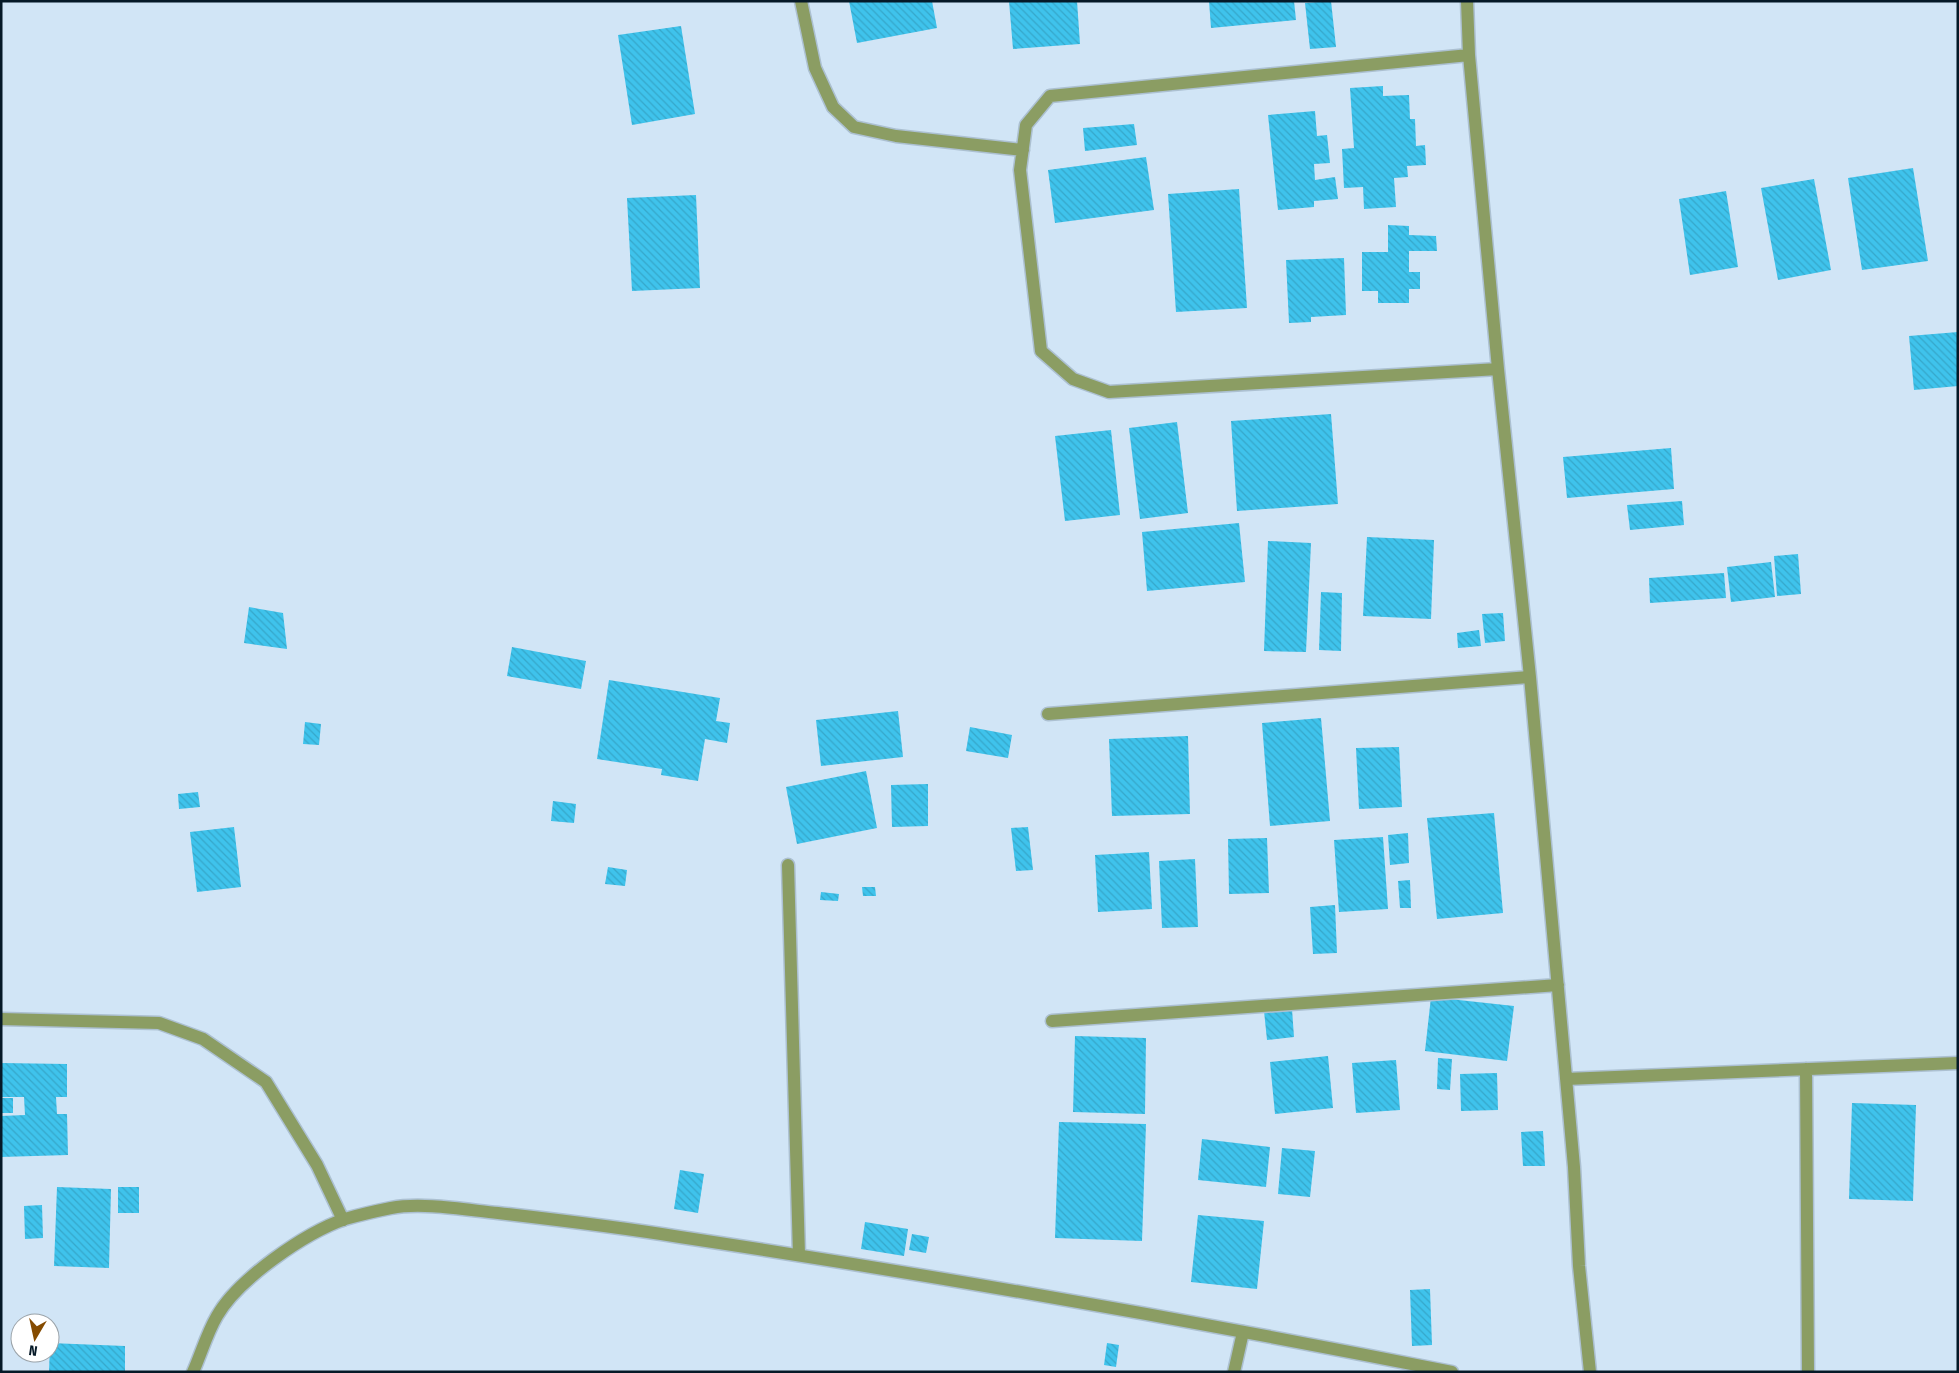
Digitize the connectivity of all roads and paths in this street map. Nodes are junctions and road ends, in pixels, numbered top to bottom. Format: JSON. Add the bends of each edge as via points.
{"nodes":[{"id":1,"x":801,"y":1,"type":"edge"},
{"id":2,"x":1467,"y":1,"type":"edge"},
{"id":3,"x":1469,"y":55,"type":"junction"},
{"id":4,"x":1023,"y":150,"type":"junction"},
{"id":5,"x":1498,"y":369,"type":"junction"},
{"id":6,"x":1530,"y":677,"type":"junction"},
{"id":7,"x":1048,"y":714,"type":"dead end"},
{"id":8,"x":788,"y":865,"type":"dead end"},
{"id":9,"x":1558,"y":986,"type":"junction"},
{"id":10,"x":1,"y":1020,"type":"edge"},
{"id":11,"x":1052,"y":1021,"type":"dead end"},
{"id":12,"x":1958,"y":1063,"type":"edge"},
{"id":13,"x":1806,"y":1069,"type":"junction"},
{"id":14,"x":1566,"y":1079,"type":"junction"},
{"id":15,"x":343,"y":1220,"type":"junction"},
{"id":16,"x":800,"y":1255,"type":"junction"},
{"id":17,"x":1243,"y":1332,"type":"junction"},
{"id":18,"x":193,"y":1372,"type":"edge"},
{"id":19,"x":1234,"y":1372,"type":"edge"},
{"id":20,"x":1452,"y":1372,"type":"edge"},
{"id":21,"x":1590,"y":1372,"type":"edge"},
{"id":22,"x":1808,"y":1372,"type":"edge"}],
"edges":[{"from":1,"to":4,"type":"street","via":[[815,68],[833,107],[854,127],[896,136]]},
{"from":2,"to":3,"type":"street"},
{"from":3,"to":4,"type":"street","via":[[1050,96],[1026,125]]},
{"from":3,"to":5,"type":"street"},
{"from":4,"to":5,"type":"street","via":[[1020,170],[1041,351],[1073,379],[1109,392]]},
{"from":5,"to":6,"type":"street"},
{"from":6,"to":7,"type":"street"},
{"from":6,"to":9,"type":"street"},
{"from":8,"to":16,"type":"street"},
{"from":9,"to":11,"type":"street"},
{"from":9,"to":14,"type":"street"},
{"from":10,"to":15,"type":"street","via":[[159,1023],[203,1039],[266,1082],[317,1165]]},
{"from":12,"to":13,"type":"street"},
{"from":13,"to":14,"type":"street"},
{"from":13,"to":22,"type":"street"},
{"from":14,"to":21,"type":"street"},
{"from":15,"to":16,"type":"street","via":[[394,1207],[443,1207],[624,1228]]},
{"from":15,"to":18,"type":"street","via":[[303,1239],[258,1271],[234,1293],[216,1316]]},
{"from":16,"to":17,"type":"street"},
{"from":17,"to":19,"type":"street"},
{"from":17,"to":20,"type":"street"}]}
